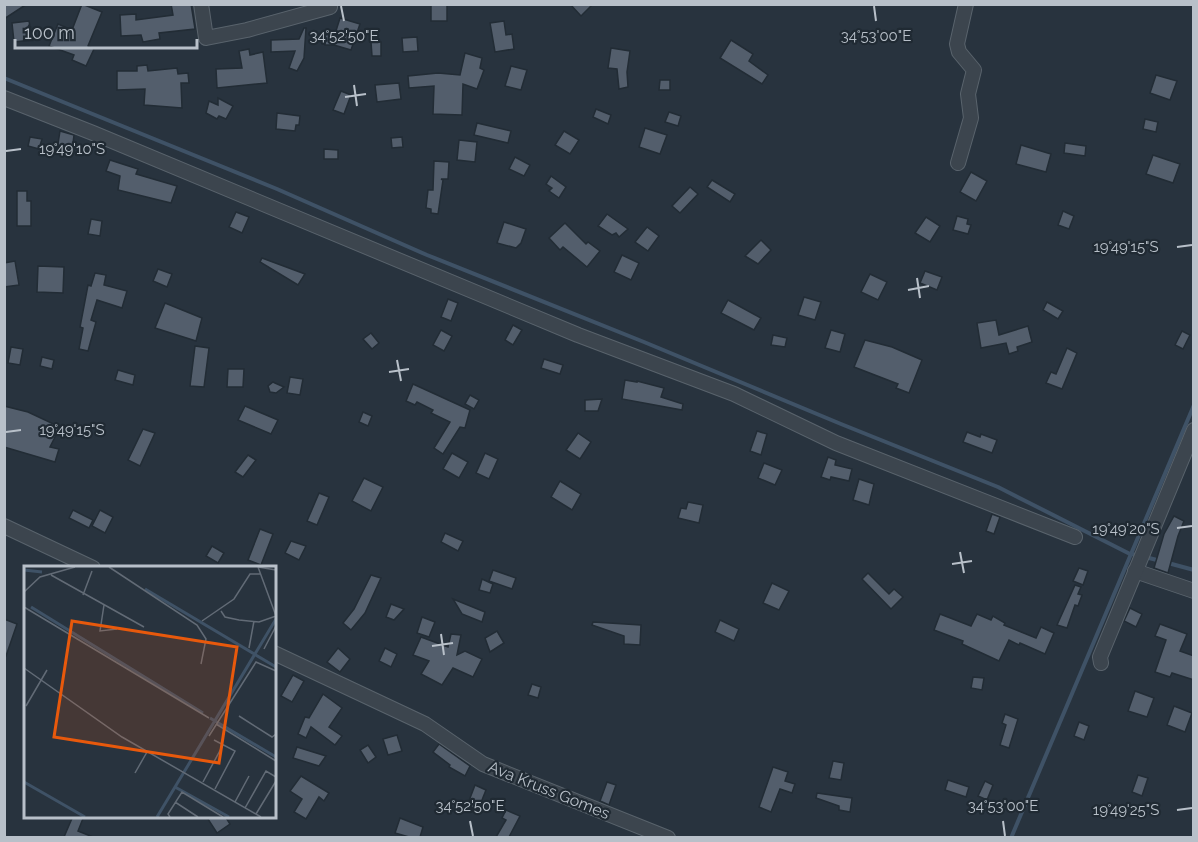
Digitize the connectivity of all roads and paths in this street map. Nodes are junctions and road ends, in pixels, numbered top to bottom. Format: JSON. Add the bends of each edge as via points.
{"nodes":[{"id":1,"x":201,"y":4,"type":"edge"},
{"id":2,"x":966,"y":4,"type":"edge"},
{"id":3,"x":330,"y":7,"type":"dead end"},
{"id":4,"x":4,"y":98,"type":"edge"},
{"id":5,"x":958,"y":163,"type":"dead end"},
{"id":6,"x":1194,"y":430,"type":"edge"},
{"id":7,"x":4,"y":526,"type":"edge"},
{"id":8,"x":1075,"y":537,"type":"dead end"},
{"id":9,"x":91,"y":566,"type":"edge"},
{"id":10,"x":1135,"y":571,"type":"junction"},
{"id":11,"x":1194,"y":591,"type":"edge"},
{"id":12,"x":276,"y":654,"type":"edge"},
{"id":13,"x":1101,"y":663,"type":"dead end"},
{"id":14,"x":668,"y":837,"type":"edge"}],
"edges":[{"from":1,"to":3,"type":"street","via":[[206,39]]},
{"from":2,"to":5,"type":"street","via":[[957,44],[974,70],[968,94],[971,118]]},
{"from":4,"to":8,"type":"street","via":[[578,335],[735,394],[836,443]]},
{"from":6,"to":10,"type":"street"},
{"from":7,"to":9,"type":"street"},
{"from":10,"to":11,"type":"street"},
{"from":10,"to":13,"type":"street","via":[[1100,657]]},
{"from":12,"to":14,"type":"street","name":"Ava Kruss Gomes","via":[[425,724],[483,764]]}]}
